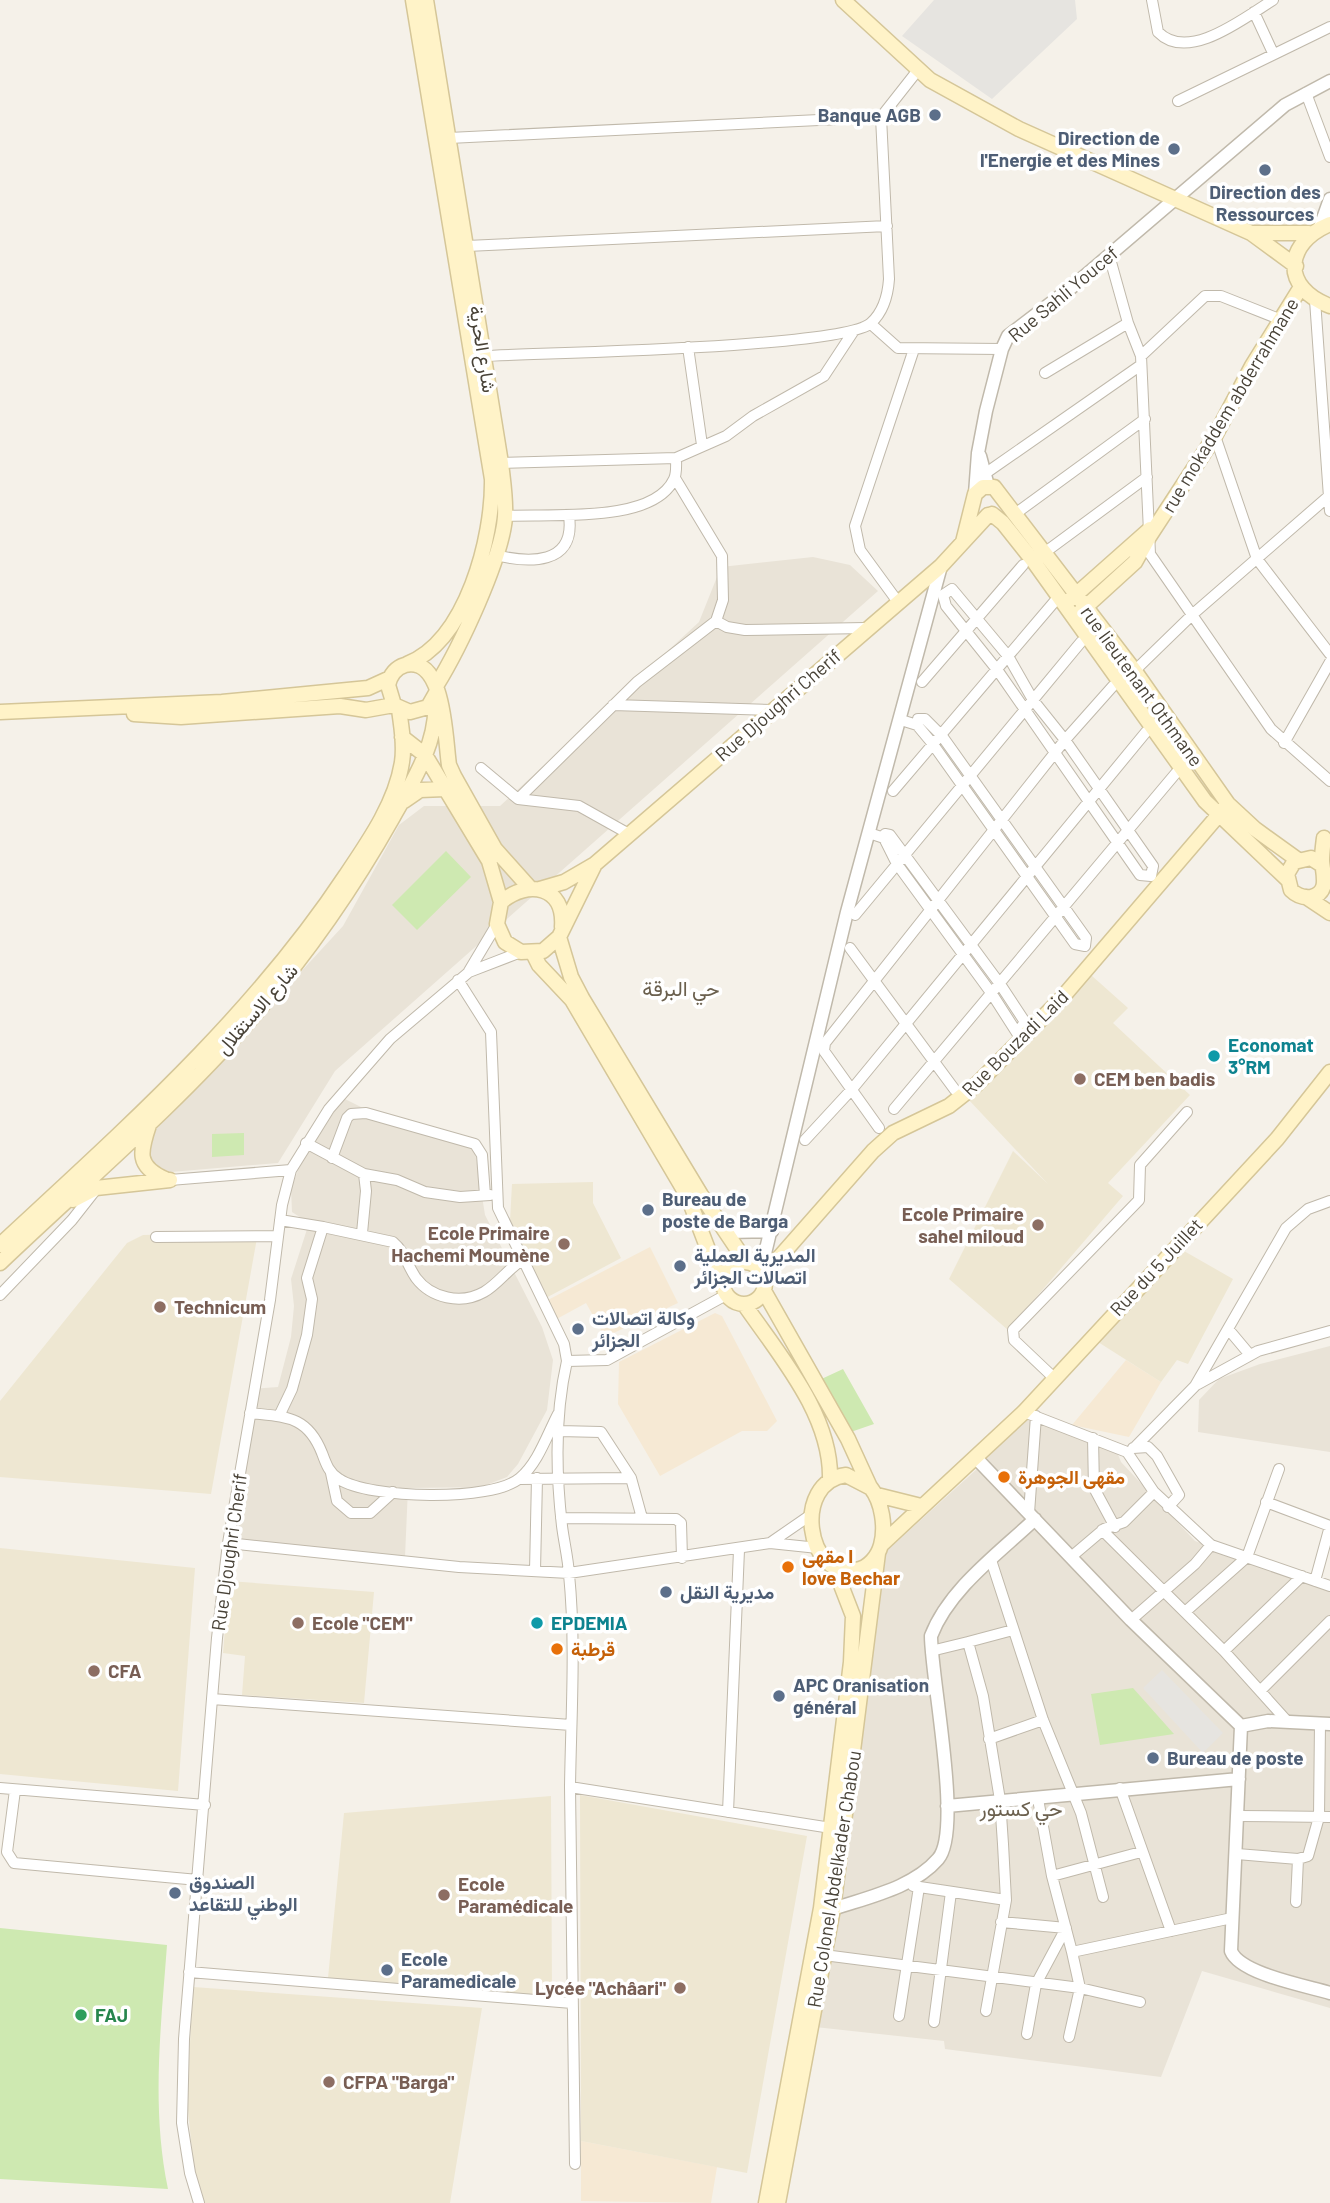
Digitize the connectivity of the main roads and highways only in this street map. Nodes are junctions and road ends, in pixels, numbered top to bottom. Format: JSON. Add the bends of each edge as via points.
{"nodes":[{"id":1,"x":413,"y":0,"type":"edge"},
{"id":2,"x":426,"y":0,"type":"edge"},
{"id":3,"x":844,"y":0,"type":"edge"},
{"id":4,"x":1324,"y":227,"type":"edge"},
{"id":5,"x":1251,"y":233,"type":"junction"},
{"id":6,"x":1296,"y":266,"type":"junction"},
{"id":7,"x":1301,"y":287,"type":"junction"},
{"id":8,"x":1330,"y":306,"type":"edge"},
{"id":9,"x":1002,"y":496,"type":"junction"},
{"id":10,"x":974,"y":498,"type":"junction"},
{"id":11,"x":990,"y":514,"type":"junction"},
{"id":12,"x":1152,"y":530,"type":"junction"},
{"id":13,"x":962,"y":546,"type":"junction"},
{"id":14,"x":1034,"y":560,"type":"junction"},
{"id":15,"x":1065,"y":600,"type":"junction"},
{"id":16,"x":1086,"y":607,"type":"junction"},
{"id":17,"x":1074,"y":618,"type":"junction"},
{"id":18,"x":407,"y":664,"type":"junction"},
{"id":19,"x":390,"y":678,"type":"junction"},
{"id":20,"x":436,"y":692,"type":"junction"},
{"id":21,"x":397,"y":707,"type":"junction"},
{"id":22,"x":60,"y":710,"type":"junction"},
{"id":23,"x":0,"y":712,"type":"edge"},
{"id":24,"x":402,"y":737,"type":"junction"},
{"id":25,"x":425,"y":755,"type":"junction"},
{"id":26,"x":445,"y":789,"type":"junction"},
{"id":27,"x":400,"y":804,"type":"junction"},
{"id":28,"x":1228,"y":804,"type":"junction"},
{"id":29,"x":1217,"y":816,"type":"junction"},
{"id":30,"x":1327,"y":832,"type":"edge"},
{"id":31,"x":1301,"y":859,"type":"junction"},
{"id":32,"x":595,"y":864,"type":"junction"},
{"id":33,"x":1322,"y":865,"type":"junction"},
{"id":34,"x":1287,"y":879,"type":"junction"},
{"id":35,"x":1328,"y":885,"type":"edge"},
{"id":36,"x":534,"y":888,"type":"junction"},
{"id":37,"x":1306,"y":897,"type":"junction"},
{"id":38,"x":501,"y":902,"type":"junction"},
{"id":39,"x":1330,"y":913,"type":"edge"},
{"id":40,"x":560,"y":932,"type":"junction"},
{"id":41,"x":527,"y":953,"type":"junction"},
{"id":42,"x":1330,"y":1072,"type":"edge"},
{"id":43,"x":150,"y":1123,"type":"junction"},
{"id":44,"x":59,"y":1207,"type":"junction"},
{"id":45,"x":0,"y":1245,"type":"edge"},
{"id":46,"x":746,"y":1262,"type":"junction"},
{"id":47,"x":0,"y":1263,"type":"edge"},
{"id":48,"x":763,"y":1279,"type":"junction"},
{"id":49,"x":724,"y":1291,"type":"junction"},
{"id":50,"x":744,"y":1304,"type":"junction"},
{"id":51,"x":830,"y":1480,"type":"junction"},
{"id":52,"x":874,"y":1492,"type":"junction"},
{"id":53,"x":921,"y":1506,"type":"junction"},
{"id":54,"x":879,"y":1549,"type":"junction"},
{"id":55,"x":834,"y":1567,"type":"junction"},
{"id":56,"x":827,"y":1909,"type":"junction"},
{"id":57,"x":766,"y":2203,"type":"edge"},
{"id":58,"x":778,"y":2203,"type":"edge"}],
"edges":[{"from":1,"to":18,"type":"main road","name":"شارع الحرية","via":[[490,466],[492,506],[487,539],[460,611],[437,642],[420,659]]},
{"from":2,"to":20,"type":"main road","name":"شارع الحرية","via":[[501,463],[505,516],[495,555]]},
{"from":3,"to":5,"type":"main road","via":[[918,70],[1019,129]]},
{"from":4,"to":5,"type":"main road"},
{"from":4,"to":6,"type":"main road","via":[[1301,243]]},
{"from":5,"to":6,"type":"main road"},
{"from":6,"to":7,"type":"main road"},
{"from":7,"to":8,"type":"main road"},
{"from":7,"to":12,"type":"main road","name":"rue mokaddem abderrahmane","via":[[1216,436]]},
{"from":9,"to":10,"type":"main road","via":[[987,480]]},
{"from":9,"to":11,"type":"main road","via":[[1000,507]]},
{"from":9,"to":14,"type":"main road","name":"rue lieutenant Othmane","via":[[1015,514]]},
{"from":10,"to":11,"type":"main road","via":[[979,511]]},
{"from":10,"to":13,"type":"main road"},
{"from":11,"to":13,"type":"main road","name":"Rue Djoughri Cherif"},
{"from":11,"to":14,"type":"main road","name":"rue lieutenant Othmane"},
{"from":12,"to":15,"type":"main road","name":"rue mokaddem abderrahmane"},
{"from":12,"to":16,"type":"main road","name":"rue mokaddem abderrahmane","via":[[1135,562]]},
{"from":13,"to":32,"type":"main road","name":"Rue Djoughri Cherif"},
{"from":14,"to":15,"type":"main road","name":"rue lieutenant Othmane"},
{"from":15,"to":16,"type":"main road","name":"rue lieutenant Othmane"},
{"from":15,"to":17,"type":"main road","name":"rue lieutenant Othmane"},
{"from":16,"to":17,"type":"main road","name":"rue mokaddem abderrahmane"},
{"from":16,"to":28,"type":"main road","name":"rue lieutenant Othmane"},
{"from":17,"to":29,"type":"main road","name":"rue lieutenant Othmane","via":[[1117,685]]},
{"from":18,"to":19,"type":"main road"},
{"from":18,"to":20,"type":"main road","via":[[427,669]]},
{"from":19,"to":21,"type":"main road","via":[[388,692]]},
{"from":19,"to":22,"type":"main road","via":[[368,688],[222,702]]},
{"from":20,"to":21,"type":"main road","via":[[419,711]]},
{"from":20,"to":25,"type":"main road","name":"شارع الاستقلال","via":[[436,716]]},
{"from":20,"to":36,"type":"main road","via":[[454,776],[495,849]]},
{"from":21,"to":22,"type":"main road","via":[[366,710],[340,706],[181,717]]},
{"from":21,"to":24,"type":"main road","name":"شارع الاستقلال"},
{"from":22,"to":23,"type":"main road"},
{"from":24,"to":25,"type":"main road"},
{"from":24,"to":45,"type":"main road","name":"شارع الاستقلال","via":[[402,761],[391,797],[358,857],[289,956],[248,1005],[142,1113]]},
{"from":25,"to":26,"type":"main road"},
{"from":25,"to":27,"type":"main road","name":"شارع الاستقلال"},
{"from":26,"to":27,"type":"main road","via":[[420,790]]},
{"from":26,"to":38,"type":"main road","via":[[489,861]]},
{"from":27,"to":43,"type":"main road","name":"شارع الاستقلال","via":[[339,908],[304,955],[239,1032]]},
{"from":28,"to":29,"type":"main road","name":"Rue Bouzadi Laid"},
{"from":28,"to":31,"type":"main road","name":"rue lieutenant Othmane","via":[[1255,829]]},
{"from":29,"to":34,"type":"main road","name":"rue lieutenant Othmane"},
{"from":29,"to":48,"type":"main road","name":"Rue Bouzadi Laid","via":[[1061,999],[1007,1055],[961,1098],[893,1133],[873,1151]]},
{"from":30,"to":31,"type":"main road"},
{"from":30,"to":33,"type":"main road"},
{"from":31,"to":33,"type":"main road"},
{"from":31,"to":34,"type":"main road","via":[[1288,869]]},
{"from":32,"to":36,"type":"main road","via":[[564,882]]},
{"from":32,"to":40,"type":"main road"},
{"from":33,"to":35,"type":"main road"},
{"from":34,"to":37,"type":"main road","via":[[1295,894]]},
{"from":35,"to":37,"type":"main road"},
{"from":36,"to":38,"type":"main road","via":[[517,890]]},
{"from":36,"to":40,"type":"main road","via":[[548,894],[561,908]]},
{"from":37,"to":39,"type":"main road"},
{"from":38,"to":41,"type":"main road","via":[[497,924],[505,942]]},
{"from":40,"to":41,"type":"main road","via":[[543,951]]},
{"from":40,"to":46,"type":"main road","via":[[571,977],[582,998]]},
{"from":41,"to":49,"type":"main road","via":[[572,1000],[688,1197]]},
{"from":42,"to":53,"type":"main road","name":"Rue du 5 Juillet","via":[[1277,1139],[1053,1377],[1030,1414]]},
{"from":43,"to":44,"type":"main road","name":"شارع الاستقلال"},
{"from":43,"to":44,"type":"main road","via":[[142,1160],[149,1172],[170,1180],[96,1188]]},
{"from":44,"to":47,"type":"main road","name":"شارع الاستقلال"},
{"from":46,"to":48,"type":"main road"},
{"from":46,"to":49,"type":"main road","via":[[729,1268]]},
{"from":48,"to":50,"type":"main road","via":[[756,1301]]},
{"from":48,"to":52,"type":"main road"},
{"from":49,"to":50,"type":"main road"},
{"from":50,"to":51,"type":"main road","via":[[813,1414],[829,1453]]},
{"from":51,"to":52,"type":"main road","via":[[854,1477]]},
{"from":51,"to":55,"type":"main road","via":[[816,1496],[812,1514],[818,1548]]},
{"from":52,"to":53,"type":"main road"},
{"from":52,"to":54,"type":"main road","via":[[882,1513]]},
{"from":53,"to":54,"type":"main road","name":"Rue du 5 Juillet"},
{"from":54,"to":55,"type":"main road","via":[[861,1570]]},
{"from":54,"to":56,"type":"main road","name":"Rue Colonel Abdelkader Chabou"},
{"from":55,"to":56,"type":"main road","name":"Rue Colonel Abdelkader Chabou","via":[[848,1597],[853,1630],[831,1828]]},
{"from":56,"to":57,"type":"main road","name":"Rue Colonel Abdelkader Chabou"},
{"from":56,"to":58,"type":"main road","name":"Rue Colonel Abdelkader Chabou","via":[[824,1955]]}]}
